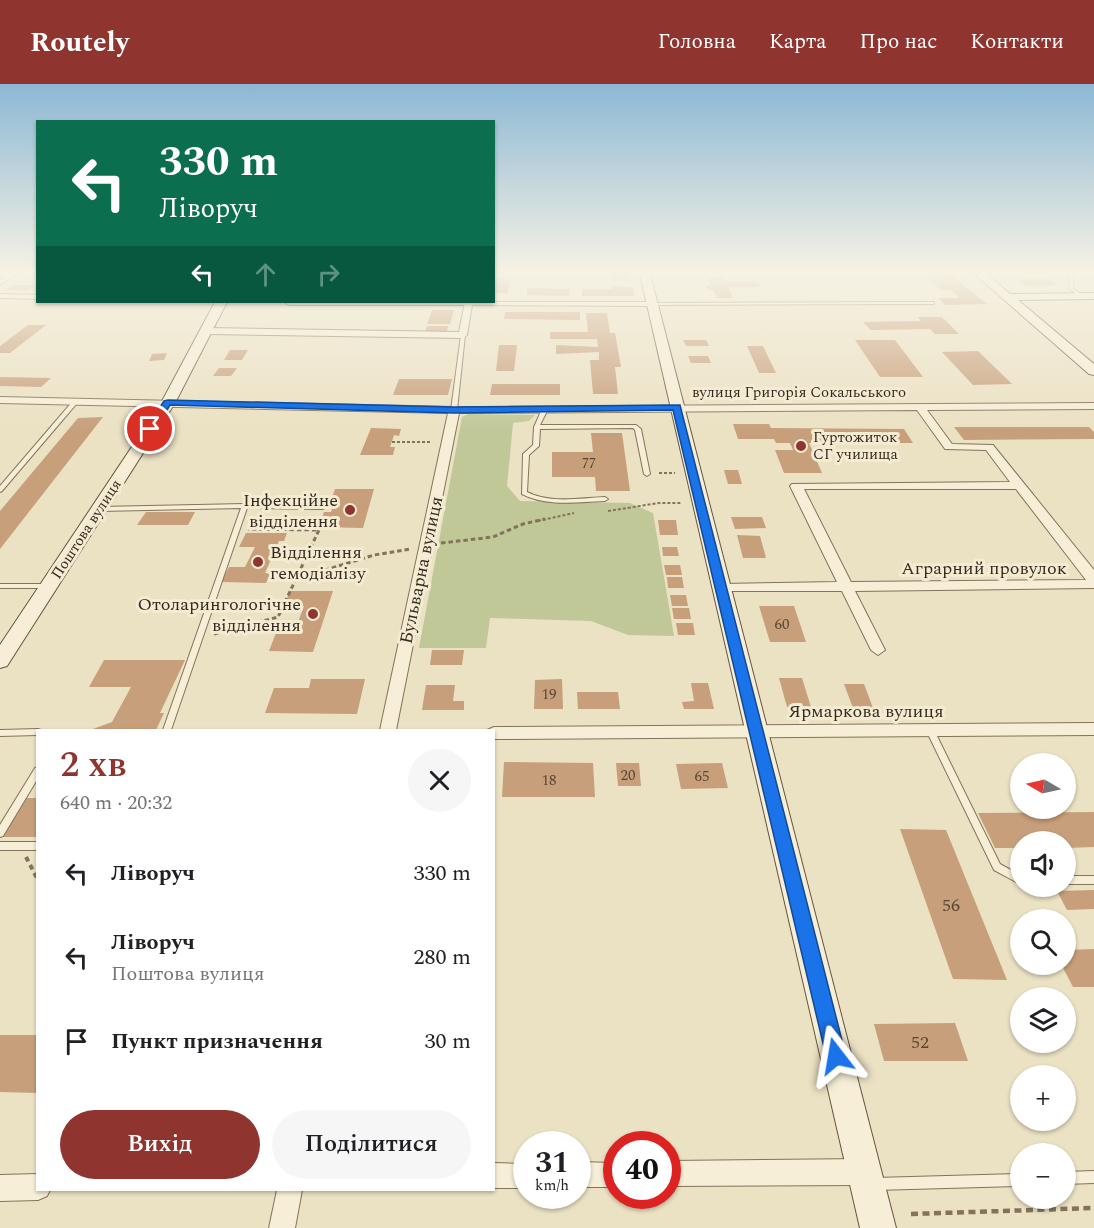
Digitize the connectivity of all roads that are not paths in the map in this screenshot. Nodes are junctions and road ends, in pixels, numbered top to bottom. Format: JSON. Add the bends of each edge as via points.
{"nodes":[{"id":1,"x":210,"y":323,"type":"edge"},
{"id":2,"x":465,"y":323,"type":"edge"},
{"id":3,"x":657,"y":323,"type":"edge"},
{"id":4,"x":1038,"y":323,"type":"edge"},
{"id":5,"x":206,"y":331,"type":"junction"},
{"id":6,"x":463,"y":335,"type":"junction"},
{"id":7,"x":1094,"y":371,"type":"edge"},
{"id":8,"x":0,"y":400,"type":"edge"},
{"id":9,"x":75,"y":402,"type":"junction"},
{"id":10,"x":168,"y":403,"type":"junction"},
{"id":11,"x":919,"y":406,"type":"junction"},
{"id":12,"x":1094,"y":406,"type":"edge"},
{"id":13,"x":677,"y":407,"type":"junction"},
{"id":14,"x":545,"y":409,"type":"junction"},
{"id":15,"x":454,"y":410,"type":"junction"},
{"id":16,"x":537,"y":427,"type":"junction"},
{"id":17,"x":647,"y":474,"type":"road end"},
{"id":18,"x":1017,"y":485,"type":"junction"},
{"id":19,"x":0,"y":490,"type":"edge"},
{"id":20,"x":605,"y":499,"type":"dead end"},
{"id":21,"x":245,"y":506,"type":"junction"},
{"id":22,"x":323,"y":507,"type":"dead end"},
{"id":23,"x":99,"y":509,"type":"junction"},
{"id":24,"x":0,"y":586,"type":"edge"},
{"id":25,"x":49,"y":586,"type":"junction"},
{"id":26,"x":848,"y":586,"type":"junction"},
{"id":27,"x":721,"y":588,"type":"junction"},
{"id":28,"x":878,"y":650,"type":"dead end"},
{"id":29,"x":0,"y":661,"type":"edge"},
{"id":30,"x":167,"y":729,"type":"edge"},
{"id":31,"x":388,"y":729,"type":"edge"},
{"id":32,"x":1094,"y":729,"type":"edge"},
{"id":33,"x":930,"y":730,"type":"junction"},
{"id":34,"x":756,"y":731,"type":"junction"},
{"id":35,"x":36,"y":732,"type":"edge"},
{"id":36,"x":0,"y":733,"type":"edge"},
{"id":37,"x":495,"y":733,"type":"edge"},
{"id":38,"x":36,"y":773,"type":"edge"},
{"id":39,"x":0,"y":833,"type":"edge"},
{"id":40,"x":0,"y":846,"type":"edge"},
{"id":41,"x":36,"y":846,"type":"edge"},
{"id":42,"x":1010,"y":874,"type":"edge"},
{"id":43,"x":1076,"y":880,"type":"edge"},
{"id":44,"x":1094,"y":880,"type":"edge"},
{"id":45,"x":681,"y":1174,"type":"edge"},
{"id":46,"x":495,"y":1176,"type":"edge"},
{"id":47,"x":513,"y":1176,"type":"edge"},
{"id":48,"x":866,"y":1178,"type":"junction"},
{"id":49,"x":1076,"y":1178,"type":"edge"},
{"id":50,"x":1094,"y":1178,"type":"edge"},
{"id":51,"x":1010,"y":1180,"type":"edge"},
{"id":52,"x":36,"y":1187,"type":"edge"},
{"id":53,"x":0,"y":1188,"type":"edge"},
{"id":54,"x":290,"y":1191,"type":"edge"},
{"id":55,"x":282,"y":1228,"type":"edge"},
{"id":56,"x":878,"y":1228,"type":"edge"}],
"edges":[{"from":1,"to":5,"type":"street","name":"Поштова вулиця"},
{"from":2,"to":6,"type":"street"},
{"from":3,"to":13,"type":"street"},
{"from":4,"to":7,"type":"street"},
{"from":5,"to":6,"type":"street"},
{"from":5,"to":10,"type":"street","name":"Поштова вулиця"},
{"from":6,"to":15,"type":"lane"},
{"from":8,"to":9,"type":"street","name":"вулиця Григорія Сокальського"},
{"from":9,"to":10,"type":"street","name":"вулиця Григорія Сокальського"},
{"from":9,"to":19,"type":"lane"},
{"from":10,"to":15,"type":"street","name":"вулиця Григорія Сокальського"},
{"from":10,"to":23,"type":"street","name":"Поштова вулиця"},
{"from":11,"to":12,"type":"street","name":"вулиця Григорія Сокальського"},
{"from":11,"to":13,"type":"street","name":"вулиця Григорія Сокальського"},
{"from":11,"to":18,"type":"street","name":"Аграрний провулок","via":[[949,447],[989,447]]},
{"from":13,"to":14,"type":"street","name":"вулиця Григорія Сокальського"},
{"from":13,"to":27,"type":"street"},
{"from":14,"to":15,"type":"street","name":"вулиця Григорія Сокальського"},
{"from":14,"to":16,"type":"lane"},
{"from":15,"to":31,"type":"street","name":"Бульварна вулиця"},
{"from":16,"to":17,"type":"lane","via":[[634,426],[638,429]]},
{"from":16,"to":20,"type":"lane","via":[[536,446],[526,454],[524,493],[529,498],[544,500]]},
{"from":18,"to":26,"type":"street","via":[[796,486]]},
{"from":18,"to":26,"type":"street","name":"Аграрний провулок","via":[[1093,578],[1092,584]]},
{"from":21,"to":22,"type":"lane"},
{"from":21,"to":23,"type":"lane"},
{"from":21,"to":30,"type":"lane"},
{"from":23,"to":25,"type":"street","name":"Поштова вулиця"},
{"from":24,"to":25,"type":"lane"},
{"from":25,"to":29,"type":"street","name":"Поштова вулиця"},
{"from":26,"to":27,"type":"street","name":"Аграрний провулок"},
{"from":26,"to":28,"type":"street"},
{"from":27,"to":34,"type":"street"},
{"from":32,"to":33,"type":"street","name":"Ярмаркова вулиця"},
{"from":33,"to":34,"type":"street","name":"Ярмаркова вулиця"},
{"from":33,"to":42,"type":"lane","via":[[997,867]]},
{"from":34,"to":37,"type":"street","name":"Ярмаркова вулиця"},
{"from":34,"to":48,"type":"street"},
{"from":35,"to":36,"type":"lane"},
{"from":38,"to":39,"type":"lane"},
{"from":40,"to":41,"type":"lane"},
{"from":43,"to":44,"type":"lane"},
{"from":45,"to":48,"type":"street"},
{"from":46,"to":47,"type":"street"},
{"from":48,"to":51,"type":"lane"},
{"from":48,"to":56,"type":"street"},
{"from":49,"to":50,"type":"lane"},
{"from":52,"to":53,"type":"street"},
{"from":54,"to":55,"type":"street"}]}
